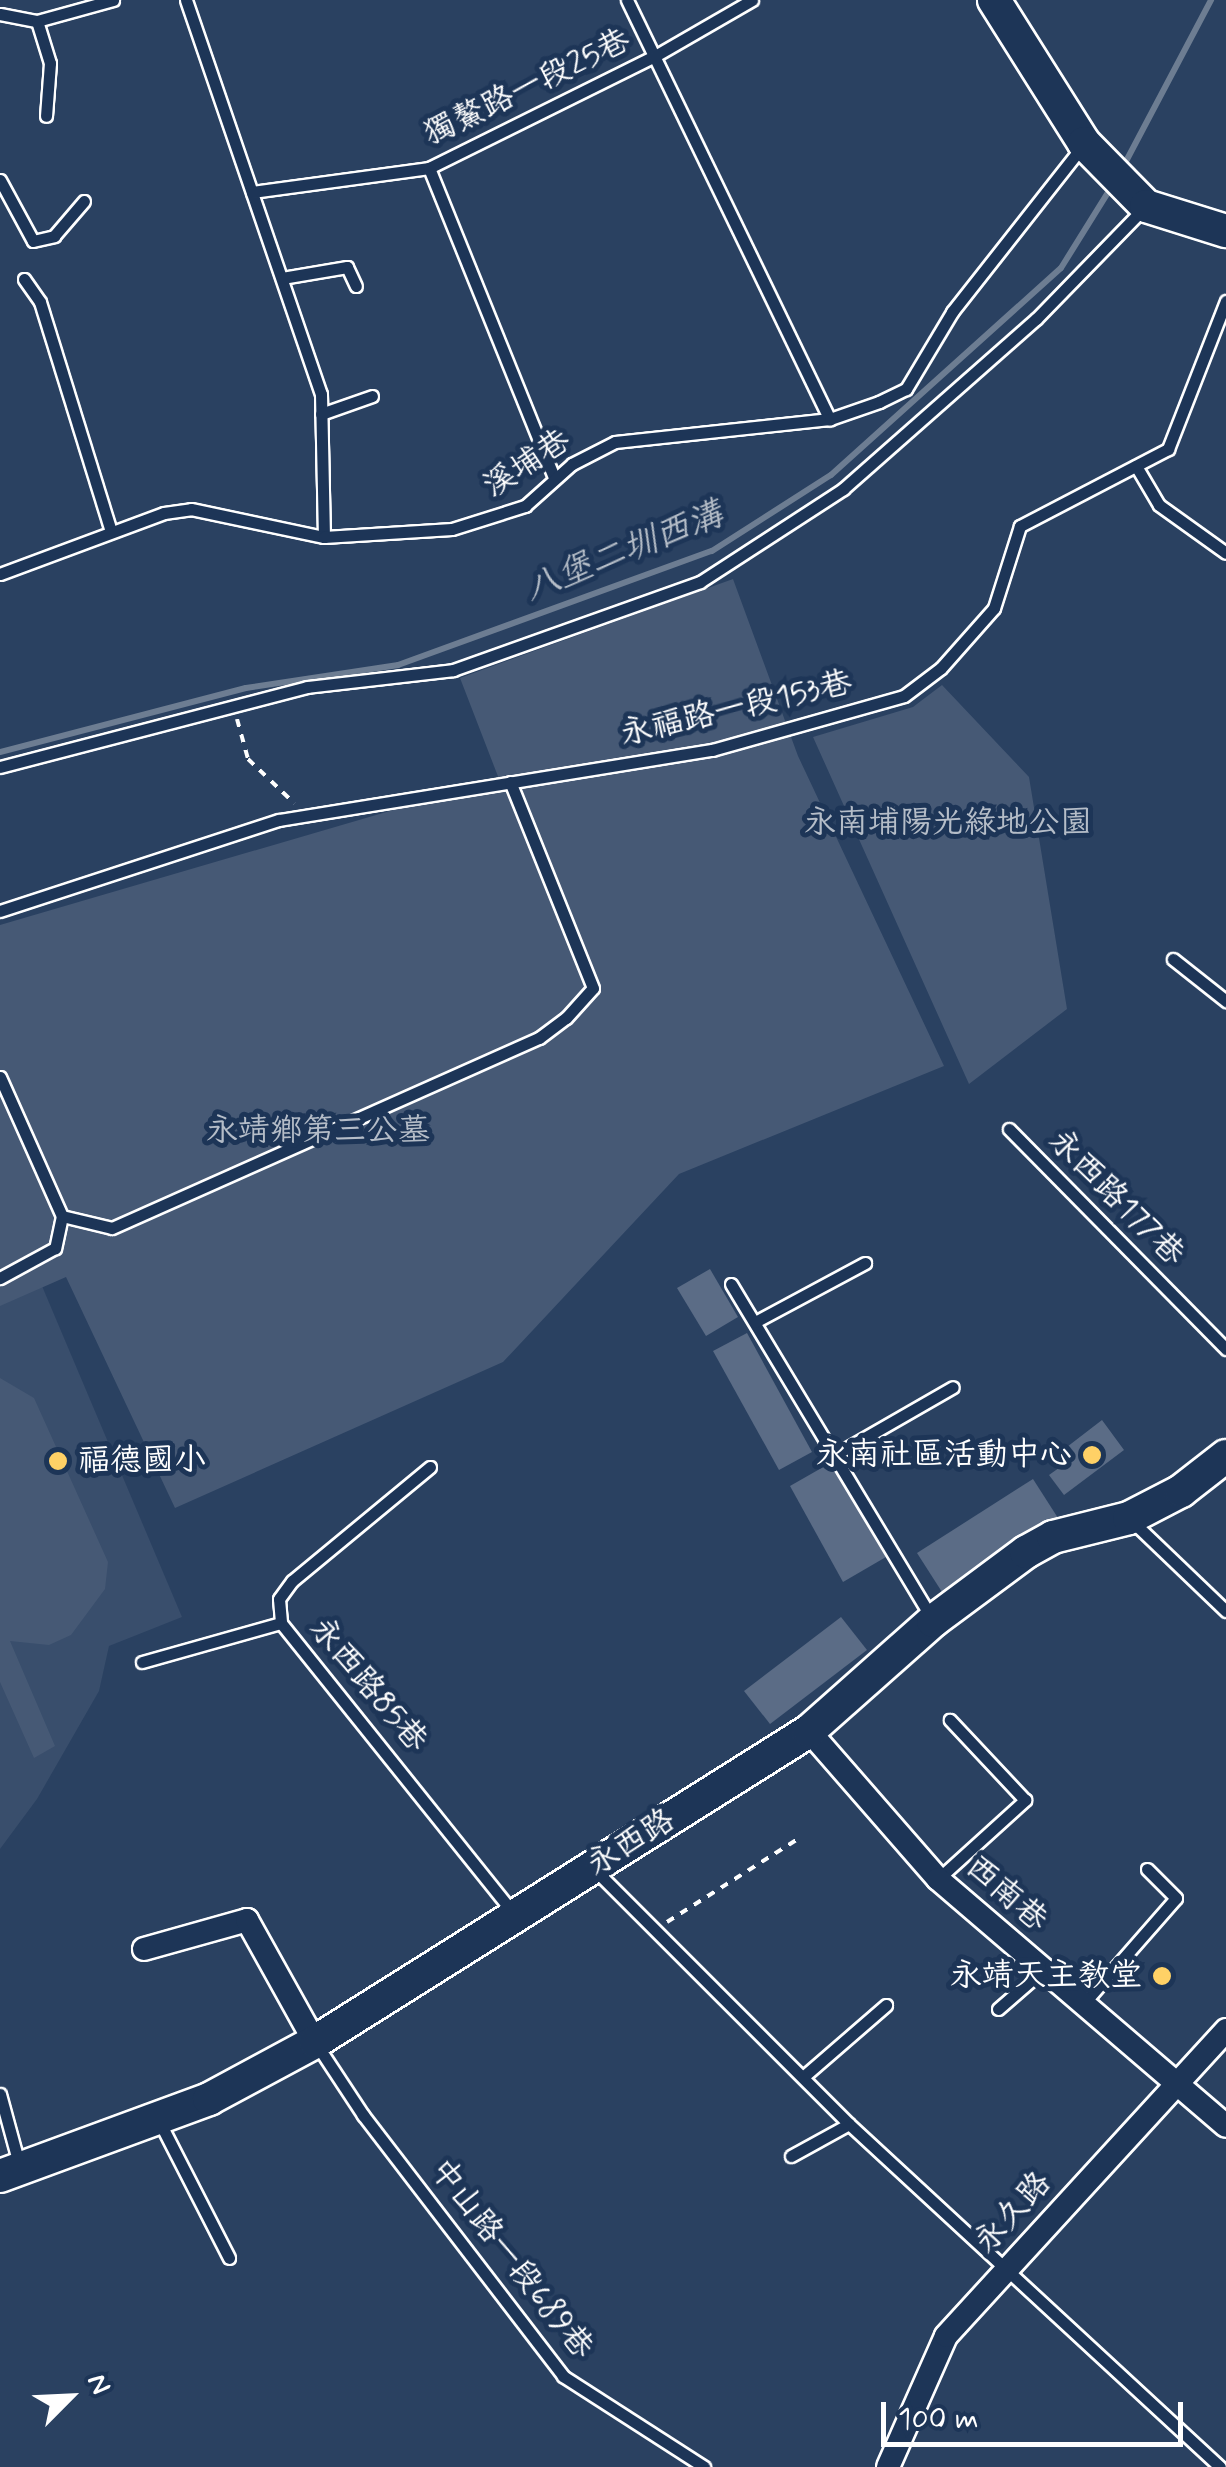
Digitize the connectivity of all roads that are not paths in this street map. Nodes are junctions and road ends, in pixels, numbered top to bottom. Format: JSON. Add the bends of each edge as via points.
{"nodes":[{"id":1,"x":114,"y":0,"type":"edge"},
{"id":2,"x":186,"y":0,"type":"edge"},
{"id":3,"x":627,"y":0,"type":"edge"},
{"id":4,"x":752,"y":0,"type":"edge"},
{"id":5,"x":994,"y":0,"type":"edge"},
{"id":6,"x":0,"y":14,"type":"edge"},
{"id":7,"x":37,"y":20,"type":"junction"},
{"id":8,"x":655,"y":56,"type":"junction"},
{"id":9,"x":46,"y":116,"type":"dead end"},
{"id":10,"x":1084,"y":143,"type":"junction"},
{"id":11,"x":428,"y":168,"type":"junction"},
{"id":12,"x":0,"y":180,"type":"edge"},
{"id":13,"x":252,"y":192,"type":"junction"},
{"id":14,"x":84,"y":201,"type":"dead end"},
{"id":15,"x":1146,"y":206,"type":"junction"},
{"id":16,"x":1226,"y":231,"type":"edge"},
{"id":17,"x":24,"y":278,"type":"dead end"},
{"id":18,"x":282,"y":278,"type":"junction"},
{"id":19,"x":356,"y":286,"type":"dead end"},
{"id":20,"x":1226,"y":301,"type":"edge"},
{"id":21,"x":372,"y":396,"type":"dead end"},
{"id":22,"x":322,"y":414,"type":"junction"},
{"id":23,"x":830,"y":419,"type":"junction"},
{"id":24,"x":1136,"y":466,"type":"junction"},
{"id":25,"x":554,"y":477,"type":"junction"},
{"id":26,"x":111,"y":532,"type":"junction"},
{"id":27,"x":324,"y":537,"type":"junction"},
{"id":28,"x":1226,"y":552,"type":"edge"},
{"id":29,"x":0,"y":574,"type":"edge"},
{"id":30,"x":0,"y":766,"type":"edge"},
{"id":31,"x":510,"y":782,"type":"junction"},
{"id":32,"x":0,"y":911,"type":"edge"},
{"id":33,"x":1173,"y":959,"type":"dead end"},
{"id":34,"x":1226,"y":1002,"type":"edge"},
{"id":35,"x":0,"y":1077,"type":"edge"},
{"id":36,"x":1009,"y":1129,"type":"dead end"},
{"id":37,"x":62,"y":1216,"type":"junction"},
{"id":38,"x":865,"y":1263,"type":"dead end"},
{"id":39,"x":0,"y":1278,"type":"edge"},
{"id":40,"x":731,"y":1284,"type":"dead end"},
{"id":41,"x":754,"y":1322,"type":"junction"},
{"id":42,"x":1226,"y":1349,"type":"edge"},
{"id":43,"x":953,"y":1387,"type":"dead end"},
{"id":44,"x":834,"y":1456,"type":"junction"},
{"id":45,"x":1226,"y":1456,"type":"edge"},
{"id":46,"x":430,"y":1466,"type":"dead end"},
{"id":47,"x":1129,"y":1518,"type":"junction"},
{"id":48,"x":1226,"y":1611,"type":"edge"},
{"id":49,"x":933,"y":1621,"type":"junction"},
{"id":50,"x":281,"y":1623,"type":"junction"},
{"id":51,"x":142,"y":1662,"type":"dead end"},
{"id":52,"x":950,"y":1720,"type":"dead end"},
{"id":53,"x":809,"y":1731,"type":"junction"},
{"id":54,"x":592,"y":1867,"type":"junction"},
{"id":55,"x":1147,"y":1869,"type":"dead end"},
{"id":56,"x":938,"y":1879,"type":"junction"},
{"id":57,"x":514,"y":1914,"type":"junction"},
{"id":58,"x":144,"y":1950,"type":"dead end"},
{"id":59,"x":1044,"y":1969,"type":"junction"},
{"id":60,"x":1085,"y":2002,"type":"junction"},
{"id":61,"x":886,"y":2004,"type":"dead end"},
{"id":62,"x":998,"y":2009,"type":"dead end"},
{"id":63,"x":1226,"y":2030,"type":"edge"},
{"id":64,"x":315,"y":2042,"type":"junction"},
{"id":65,"x":802,"y":2077,"type":"junction"},
{"id":66,"x":1176,"y":2083,"type":"junction"},
{"id":67,"x":0,"y":2094,"type":"edge"},
{"id":68,"x":158,"y":2119,"type":"junction"},
{"id":69,"x":849,"y":2124,"type":"junction"},
{"id":70,"x":1226,"y":2126,"type":"edge"},
{"id":71,"x":790,"y":2156,"type":"dead end"},
{"id":72,"x":11,"y":2174,"type":"edge"},
{"id":73,"x":229,"y":2258,"type":"dead end"},
{"id":74,"x":1006,"y":2268,"type":"junction"},
{"id":75,"x":704,"y":2467,"type":"edge"},
{"id":76,"x":888,"y":2467,"type":"edge"},
{"id":77,"x":1220,"y":2467,"type":"edge"}],
"edges":[{"from":1,"to":7,"type":"lane"},
{"from":2,"to":13,"type":"lane"},
{"from":3,"to":8,"type":"lane"},
{"from":4,"to":8,"type":"lane","name":"獨鰲路一段25巷"},
{"from":5,"to":10,"type":"street"},
{"from":6,"to":7,"type":"lane"},
{"from":7,"to":9,"type":"lane","via":[[50,63]]},
{"from":8,"to":11,"type":"lane","name":"獨鰲路一段25巷"},
{"from":8,"to":23,"type":"lane"},
{"from":10,"to":15,"type":"street"},
{"from":10,"to":23,"type":"lane","name":"溪埔巷","via":[[952,312],[906,389]]},
{"from":11,"to":13,"type":"lane","name":"獨鰲路一段25巷"},
{"from":11,"to":25,"type":"lane"},
{"from":12,"to":14,"type":"lane","via":[[33,241],[54,236]]},
{"from":13,"to":18,"type":"lane"},
{"from":15,"to":16,"type":"street"},
{"from":15,"to":30,"type":"lane","via":[[1036,319],[843,489],[700,582],[453,670],[307,687]]},
{"from":17,"to":26,"type":"lane","via":[[40,302]]},
{"from":18,"to":19,"type":"lane","via":[[347,267]]},
{"from":18,"to":22,"type":"lane"},
{"from":20,"to":24,"type":"lane","name":"永福路一段153巷","via":[[1168,448]]},
{"from":21,"to":22,"type":"lane"},
{"from":22,"to":27,"type":"lane"},
{"from":23,"to":25,"type":"lane","name":"溪埔巷","via":[[616,442]]},
{"from":24,"to":28,"type":"lane","via":[[1159,504]]},
{"from":24,"to":31,"type":"lane","name":"永福路一段153巷","via":[[1020,526],[994,608],[941,668],[904,696],[712,750]]},
{"from":25,"to":27,"type":"lane","name":"溪埔巷","via":[[525,506],[492,520]]},
{"from":26,"to":27,"type":"lane","name":"溪埔巷","via":[[191,509]]},
{"from":26,"to":29,"type":"lane","name":"溪埔巷"},
{"from":31,"to":32,"type":"lane","name":"永福路一段153巷","via":[[307,816]]},
{"from":31,"to":37,"type":"lane","via":[[593,988],[566,1018],[539,1038],[112,1228]]},
{"from":33,"to":34,"type":"lane"},
{"from":35,"to":37,"type":"lane"},
{"from":36,"to":42,"type":"lane","name":"永西路177巷"},
{"from":37,"to":39,"type":"lane","via":[[54,1248]]},
{"from":38,"to":41,"type":"lane"},
{"from":40,"to":41,"type":"lane"},
{"from":41,"to":44,"type":"lane"},
{"from":43,"to":44,"type":"lane"},
{"from":44,"to":49,"type":"lane"},
{"from":45,"to":47,"type":"street","name":"永西路","via":[[1181,1492]]},
{"from":46,"to":50,"type":"lane","name":"永西路85巷","via":[[292,1581],[278,1598]]},
{"from":47,"to":48,"type":"lane"},
{"from":47,"to":49,"type":"street","name":"永西路","via":[[1053,1536]]},
{"from":49,"to":53,"type":"street","name":"永西路"},
{"from":50,"to":51,"type":"lane"},
{"from":50,"to":57,"type":"lane","name":"永西路85巷"},
{"from":52,"to":56,"type":"lane","via":[[1026,1800]]},
{"from":53,"to":54,"type":"street","name":"永西路"},
{"from":53,"to":56,"type":"street","name":"西南巷"},
{"from":54,"to":57,"type":"street","name":"永西路"},
{"from":54,"to":65,"type":"lane"},
{"from":55,"to":60,"type":"lane","via":[[1176,1898]]},
{"from":56,"to":59,"type":"street","name":"西南巷"},
{"from":57,"to":64,"type":"street","name":"永西路"},
{"from":58,"to":64,"type":"street","via":[[247,1920]]},
{"from":59,"to":60,"type":"street","name":"西南巷"},
{"from":59,"to":62,"type":"lane"},
{"from":60,"to":66,"type":"street","name":"西南巷"},
{"from":61,"to":65,"type":"lane"},
{"from":63,"to":66,"type":"street","name":"永久路"},
{"from":64,"to":68,"type":"street","name":"永西路"},
{"from":64,"to":75,"type":"lane","name":"中山路一段689巷","via":[[362,2115],[563,2376]]},
{"from":65,"to":69,"type":"lane"},
{"from":66,"to":70,"type":"street","name":"西南巷"},
{"from":66,"to":74,"type":"street","name":"永久路"},
{"from":67,"to":72,"type":"lane"},
{"from":68,"to":72,"type":"street","name":"永西路"},
{"from":68,"to":73,"type":"lane"},
{"from":69,"to":71,"type":"lane"},
{"from":69,"to":74,"type":"lane"},
{"from":74,"to":76,"type":"street","name":"永久路","via":[[946,2336]]},
{"from":74,"to":77,"type":"lane"}]}
